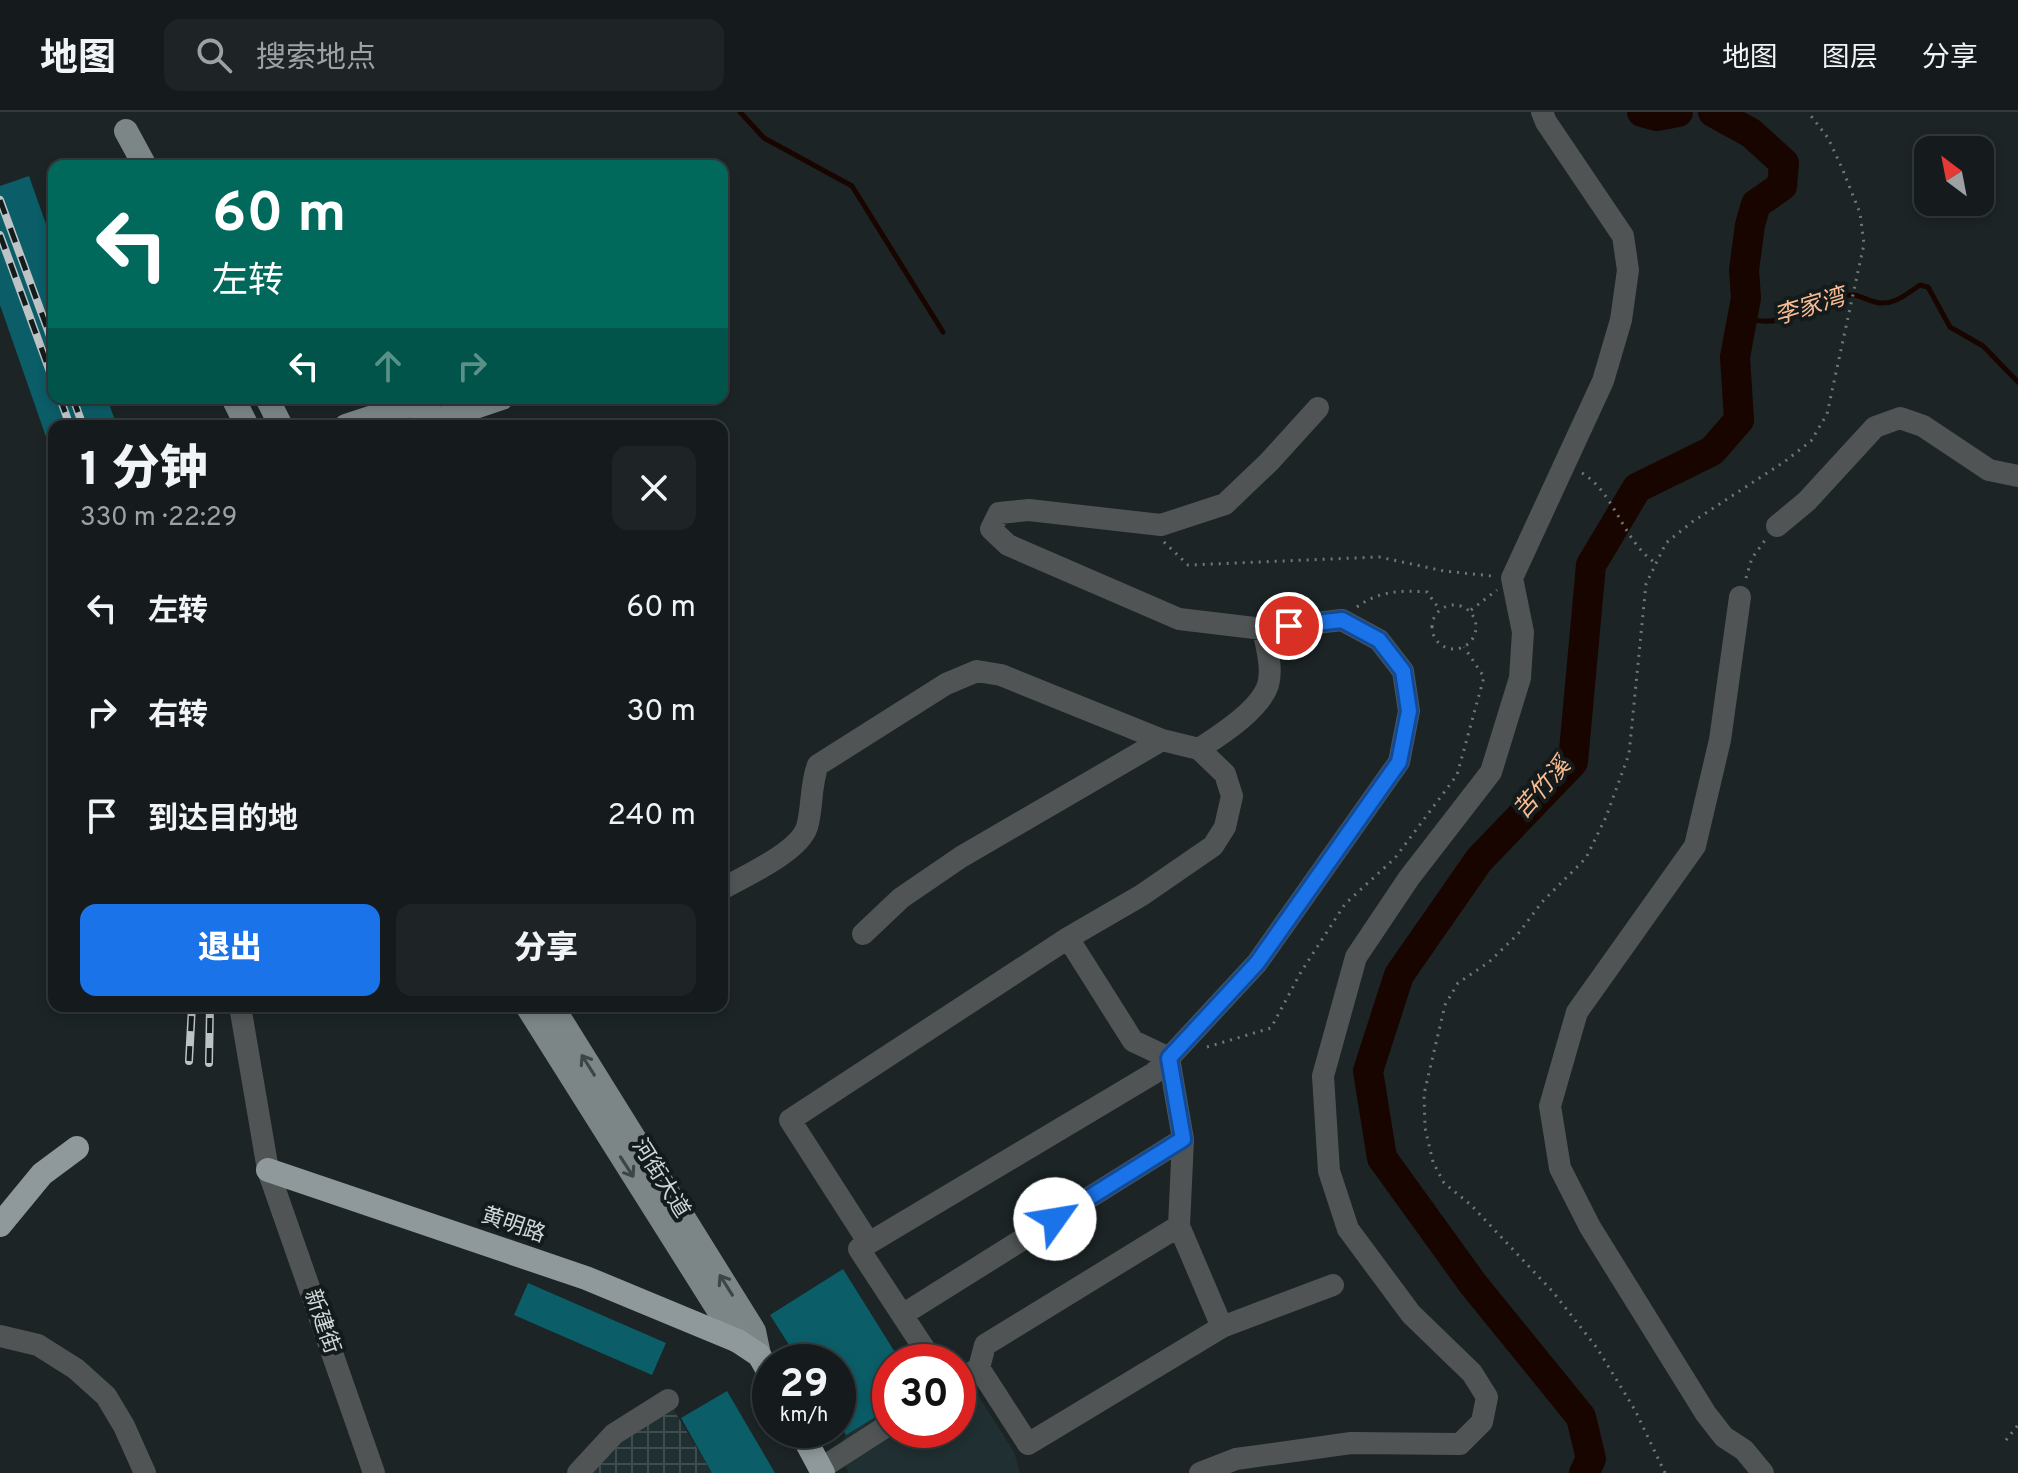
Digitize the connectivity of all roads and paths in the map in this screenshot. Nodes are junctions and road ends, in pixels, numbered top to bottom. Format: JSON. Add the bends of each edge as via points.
{"nodes":[{"id":1,"x":1542,"y":112,"type":"edge"},
{"id":2,"x":1808,"y":112,"type":"edge"},
{"id":3,"x":126,"y":121,"type":"edge"},
{"id":4,"x":129,"y":160,"type":"edge"},
{"id":5,"x":142,"y":160,"type":"edge"},
{"id":6,"x":413,"y":404,"type":"edge"},
{"id":7,"x":484,"y":404,"type":"edge"},
{"id":8,"x":1318,"y":408,"type":"dead end"},
{"id":9,"x":364,"y":420,"type":"edge"},
{"id":10,"x":437,"y":420,"type":"edge"},
{"id":11,"x":1565,"y":463,"type":"junction"},
{"id":12,"x":2018,"y":476,"type":"edge"},
{"id":13,"x":1161,"y":525,"type":"junction"},
{"id":14,"x":1777,"y":526,"type":"joint"},
{"id":15,"x":1654,"y":562,"type":"junction"},
{"id":16,"x":1512,"y":578,"type":"junction"},
{"id":17,"x":1740,"y":597,"type":"joint"},
{"id":18,"x":1440,"y":610,"type":"junction"},
{"id":19,"x":1470,"y":611,"type":"junction"},
{"id":20,"x":1342,"y":620,"type":"junction"},
{"id":21,"x":1263,"y":629,"type":"junction"},
{"id":22,"x":1464,"y":647,"type":"junction"},
{"id":23,"x":1162,"y":740,"type":"junction"},
{"id":24,"x":1199,"y":749,"type":"junction"},
{"id":25,"x":728,"y":885,"type":"edge"},
{"id":26,"x":863,"y":934,"type":"dead end"},
{"id":27,"x":1068,"y":938,"type":"junction"},
{"id":28,"x":241,"y":1012,"type":"edge"},
{"id":29,"x":531,"y":1012,"type":"edge"},
{"id":30,"x":556,"y":1012,"type":"edge"},
{"id":31,"x":1169,"y":1058,"type":"junction"},
{"id":32,"x":1183,"y":1139,"type":"junction"},
{"id":33,"x":77,"y":1148,"type":"dead end"},
{"id":34,"x":268,"y":1170,"type":"junction"},
{"id":35,"x":0,"y":1225,"type":"edge"},
{"id":36,"x":1179,"y":1226,"type":"junction"},
{"id":37,"x":869,"y":1243,"type":"junction"},
{"id":38,"x":1333,"y":1285,"type":"dead end"},
{"id":39,"x":902,"y":1315,"type":"junction"},
{"id":40,"x":1222,"y":1327,"type":"junction"},
{"id":41,"x":0,"y":1336,"type":"edge"},
{"id":42,"x":738,"y":1341,"type":"junction"},
{"id":43,"x":758,"y":1344,"type":"edge"},
{"id":44,"x":921,"y":1344,"type":"edge"},
{"id":45,"x":752,"y":1353,"type":"edge"},
{"id":46,"x":979,"y":1368,"type":"junction"},
{"id":47,"x":976,"y":1370,"type":"edge"},
{"id":48,"x":668,"y":1400,"type":"dead end"},
{"id":49,"x":2018,"y":1425,"type":"edge"},
{"id":50,"x":872,"y":1436,"type":"edge"},
{"id":51,"x":2006,"y":1440,"type":"dead end"},
{"id":52,"x":810,"y":1448,"type":"edge"},
{"id":53,"x":822,"y":1471,"type":"edge"},
{"id":54,"x":145,"y":1473,"type":"edge"},
{"id":55,"x":374,"y":1473,"type":"edge"},
{"id":56,"x":578,"y":1473,"type":"edge"},
{"id":57,"x":1200,"y":1473,"type":"edge"},
{"id":58,"x":1665,"y":1473,"type":"edge"},
{"id":59,"x":1763,"y":1473,"type":"edge"}],
"edges":[{"from":1,"to":11,"type":"street","via":[[1623,236],[1628,270],[1621,320],[1603,381]]},
{"from":2,"to":15,"type":"path","via":[[1828,138],[1860,213],[1864,244],[1827,414],[1811,441],[1683,529]]},
{"from":3,"to":4,"type":"main road"},
{"from":3,"to":5,"type":"main road"},
{"from":6,"to":9,"type":"main road"},
{"from":7,"to":10,"type":"main road"},
{"from":8,"to":13,"type":"street","via":[[1225,504]]},
{"from":11,"to":15,"type":"path","via":[[1595,481],[1627,535]]},
{"from":11,"to":16,"type":"street"},
{"from":12,"to":14,"type":"street","via":[[1989,470],[1923,426],[1900,418],[1875,427]]},
{"from":13,"to":16,"type":"path","via":[[1164,543],[1188,565],[1379,557]]},
{"from":13,"to":21,"type":"street","via":[[1029,510],[999,513],[991,529],[1008,545],[1179,619]]},
{"from":14,"to":17,"type":"path","via":[[1752,558]]},
{"from":15,"to":58,"type":"path","via":[[1646,584],[1629,754],[1606,817],[1586,858],[1518,934],[1458,983],[1445,1005],[1424,1094],[1425,1128],[1444,1183],[1553,1292],[1597,1348]]},
{"from":16,"to":19,"type":"path"},
{"from":16,"to":57,"type":"street","via":[[1523,632],[1520,678],[1491,772],[1356,957],[1323,1076],[1329,1171],[1348,1229],[1411,1314],[1472,1373],[1487,1397],[1482,1422],[1460,1444],[1351,1443],[1236,1459]]},
{"from":17,"to":59,"type":"street","via":[[1720,740],[1695,846],[1577,1012],[1550,1106],[1560,1168],[1590,1227],[1706,1414]]},
{"from":18,"to":19,"type":"path","via":[[1459,605]]},
{"from":18,"to":20,"type":"path","via":[[1427,592],[1397,590],[1367,600]]},
{"from":18,"to":22,"type":"path","via":[[1433,622],[1434,636],[1450,649]]},
{"from":19,"to":22,"type":"path","via":[[1476,630]]},
{"from":20,"to":21,"type":"street"},
{"from":20,"to":31,"type":"street","via":[[1379,640],[1403,671],[1409,711],[1399,762],[1257,963]]},
{"from":21,"to":24,"type":"street","via":[[1268,686],[1244,719]]},
{"from":22,"to":31,"type":"path","via":[[1484,677],[1457,775],[1395,858],[1345,904],[1271,1028]]},
{"from":23,"to":24,"type":"street"},
{"from":23,"to":25,"type":"street","via":[[1001,675],[977,671],[946,684],[818,765],[807,828],[794,846]]},
{"from":23,"to":26,"type":"street","via":[[961,857],[901,898]]},
{"from":24,"to":27,"type":"street","via":[[1225,774],[1232,796],[1225,827],[1213,846]]},
{"from":27,"to":31,"type":"street","via":[[1133,1041]]},
{"from":27,"to":37,"type":"street","via":[[790,1120]]},
{"from":28,"to":34,"type":"street","name":"新建街"},
{"from":29,"to":42,"type":"main road","name":"河街大道","one_way":true},
{"from":43,"to":30,"type":"main road","name":"河街大道","one_way":true},
{"from":31,"to":32,"type":"street"},
{"from":31,"to":37,"type":"street","via":[[1154,1073]]},
{"from":32,"to":36,"type":"street"},
{"from":32,"to":39,"type":"street"},
{"from":33,"to":35,"type":"highway","via":[[42,1174]]},
{"from":34,"to":42,"type":"highway","name":"黄明路","via":[[586,1278]]},
{"from":34,"to":55,"type":"street","name":"新建街"},
{"from":36,"to":40,"type":"street"},
{"from":36,"to":46,"type":"street","via":[[985,1345]]},
{"from":37,"to":39,"type":"street","via":[[859,1249]]},
{"from":38,"to":40,"type":"street"},
{"from":39,"to":44,"type":"street"},
{"from":40,"to":46,"type":"street","via":[[1028,1444]]},
{"from":41,"to":54,"type":"street","via":[[38,1345],[106,1396]]},
{"from":42,"to":45,"type":"highway","name":"黄明路"},
{"from":46,"to":47,"type":"street"},
{"from":48,"to":56,"type":"street","via":[[614,1434]]},
{"from":49,"to":51,"type":"path"},
{"from":50,"to":53,"type":"street"},
{"from":52,"to":53,"type":"highway"}]}
